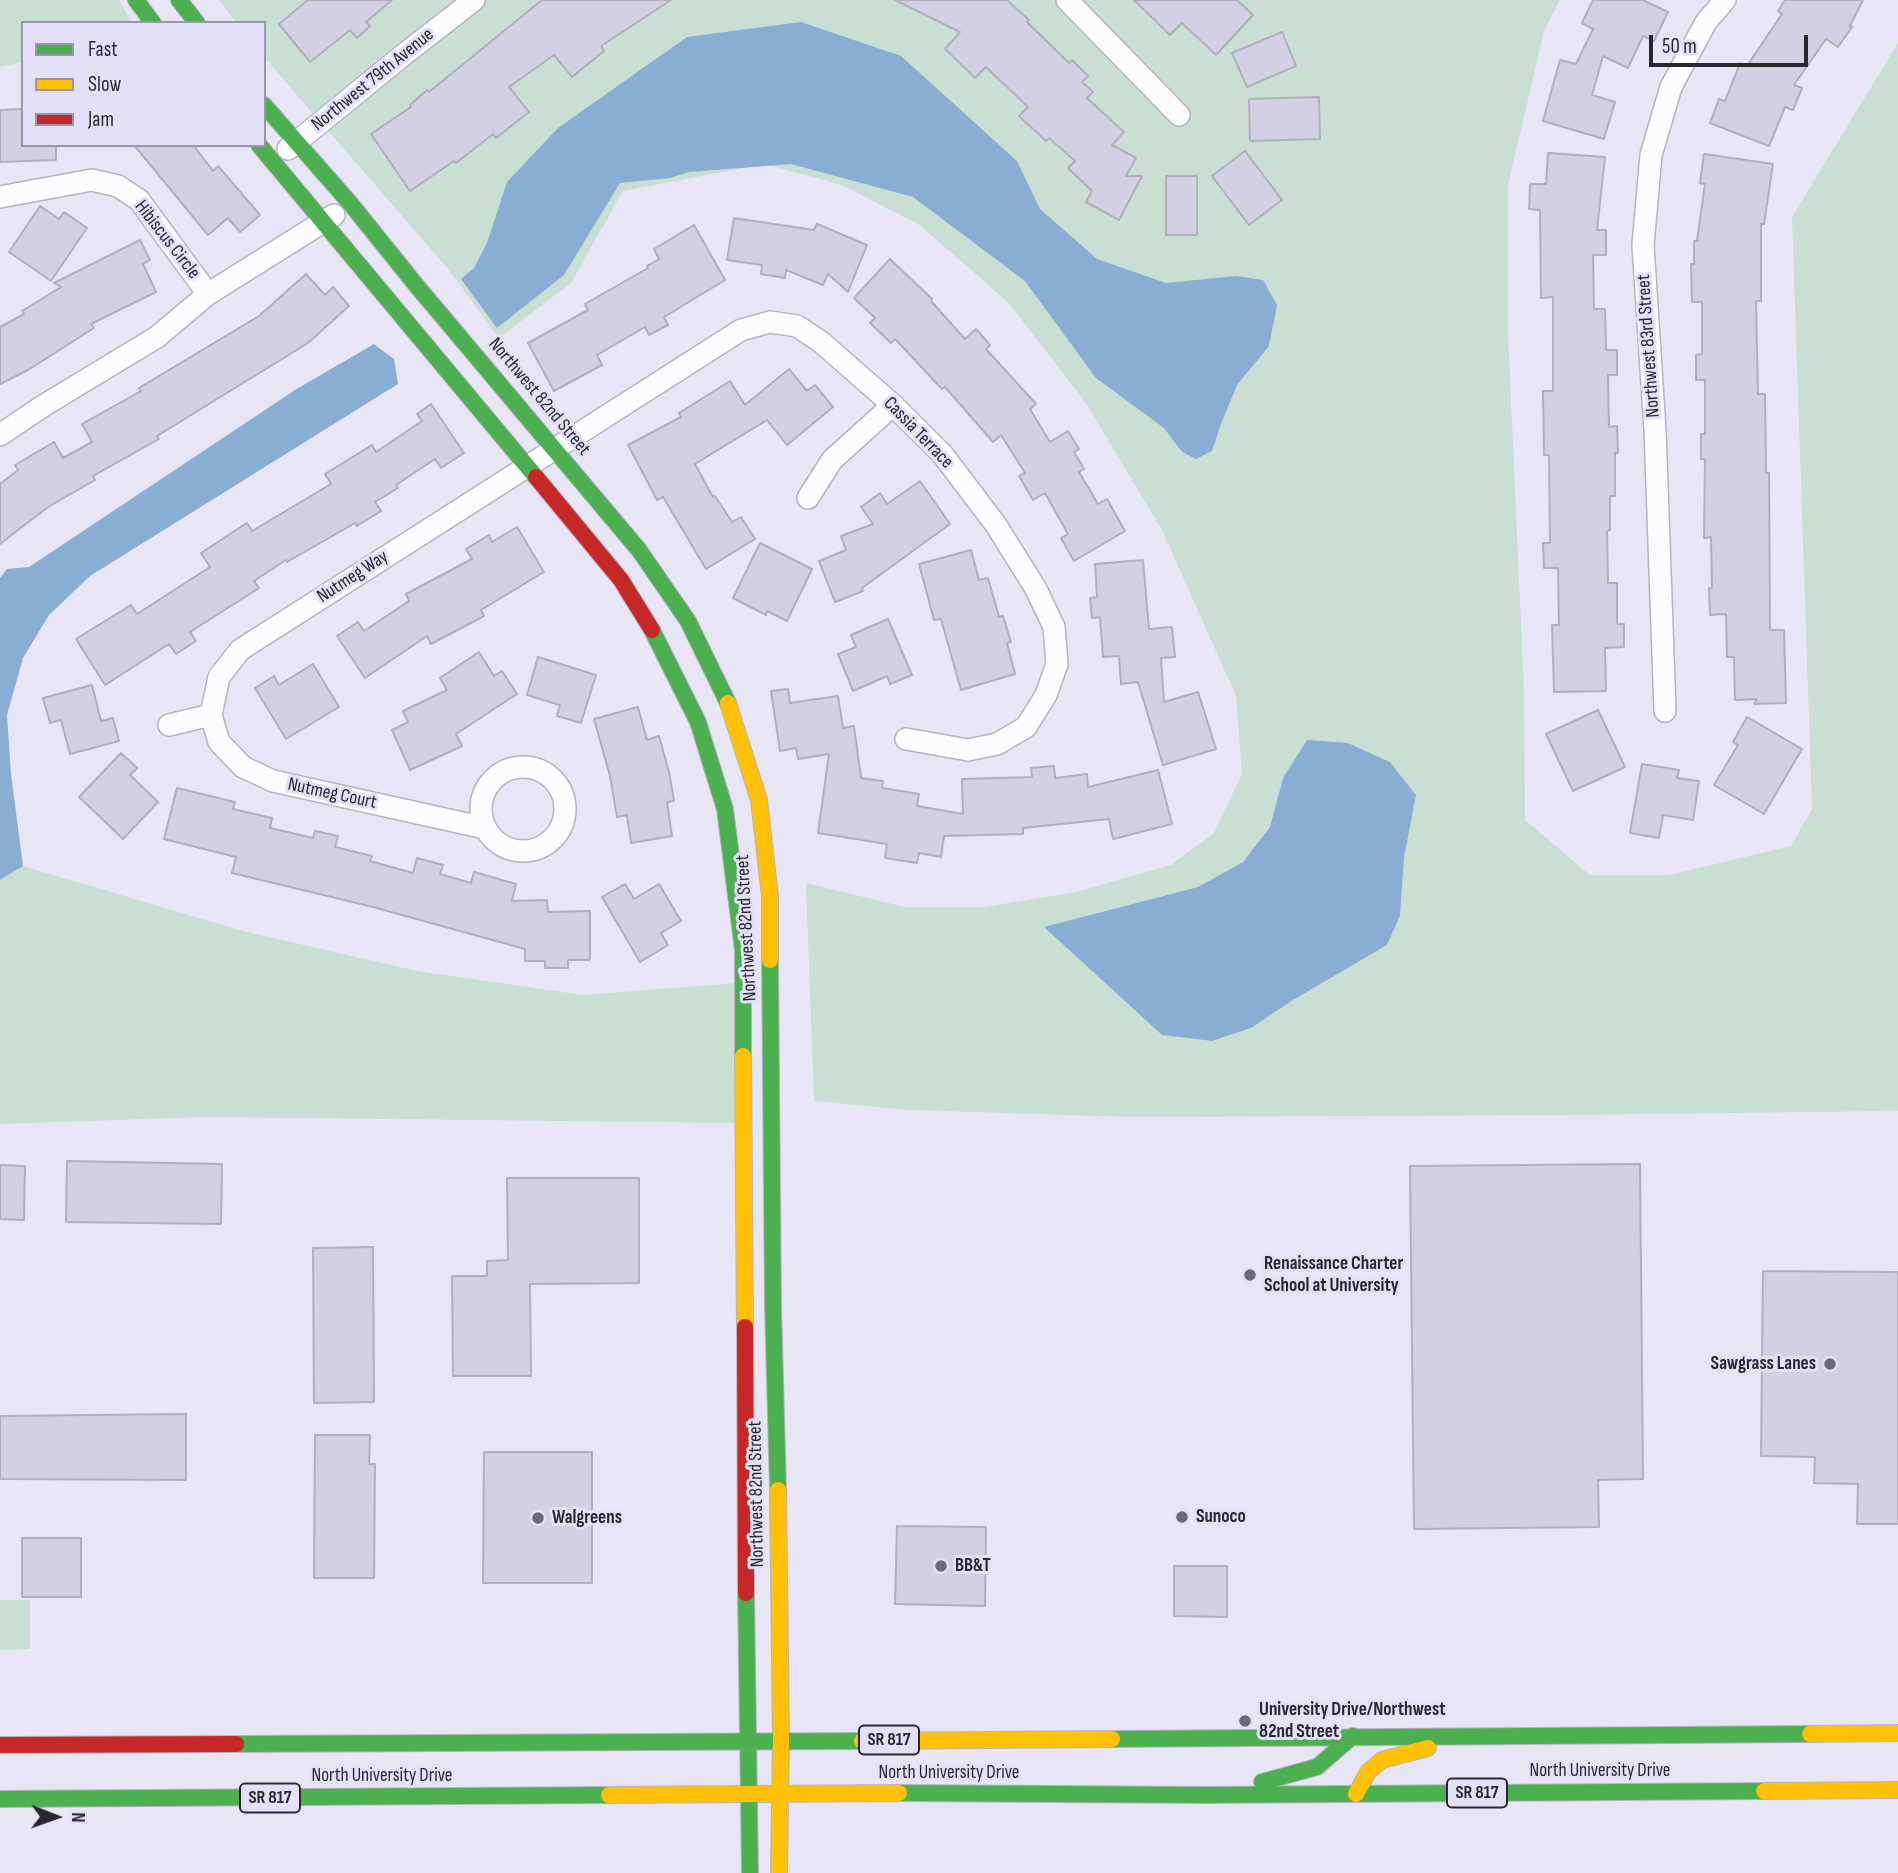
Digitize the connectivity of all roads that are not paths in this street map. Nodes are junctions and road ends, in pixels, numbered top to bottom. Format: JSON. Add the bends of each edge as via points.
{"nodes":[{"id":1,"x":136,"y":0,"type":"edge"},
{"id":2,"x":179,"y":0,"type":"edge"},
{"id":3,"x":474,"y":0,"type":"edge"},
{"id":4,"x":1067,"y":0,"type":"edge"},
{"id":5,"x":1725,"y":0,"type":"edge"},
{"id":6,"x":152,"y":21,"type":"edge"},
{"id":7,"x":195,"y":21,"type":"edge"},
{"id":8,"x":266,"y":107,"type":"edge"},
{"id":9,"x":1179,"y":115,"type":"dead end"},
{"id":10,"x":298,"y":141,"type":"junction"},
{"id":11,"x":261,"y":147,"type":"edge"},
{"id":12,"x":273,"y":162,"type":"junction"},
{"id":13,"x":0,"y":197,"type":"edge"},
{"id":14,"x":350,"y":202,"type":"junction"},
{"id":15,"x":324,"y":223,"type":"junction"},
{"id":16,"x":208,"y":294,"type":"junction"},
{"id":17,"x":893,"y":405,"type":"junction"},
{"id":18,"x":0,"y":435,"type":"edge"},
{"id":19,"x":556,"y":448,"type":"junction"},
{"id":20,"x":527,"y":465,"type":"junction"},
{"id":21,"x":808,"y":498,"type":"dead end"},
{"id":22,"x":1665,"y":711,"type":"dead end"},
{"id":23,"x":211,"y":715,"type":"junction"},
{"id":24,"x":169,"y":725,"type":"dead end"},
{"id":25,"x":906,"y":739,"type":"dead end"},
{"id":26,"x":485,"y":828,"type":"junction"},
{"id":27,"x":1898,"y":1732,"type":"edge"},
{"id":28,"x":1353,"y":1736,"type":"junction"},
{"id":29,"x":1471,"y":1736,"type":"junction"},
{"id":30,"x":781,"y":1740,"type":"junction"},
{"id":31,"x":747,"y":1741,"type":"junction"},
{"id":32,"x":0,"y":1745,"type":"edge"},
{"id":33,"x":1898,"y":1790,"type":"edge"},
{"id":34,"x":1356,"y":1794,"type":"junction"},
{"id":35,"x":750,"y":1795,"type":"junction"},
{"id":36,"x":781,"y":1795,"type":"junction"},
{"id":37,"x":1205,"y":1795,"type":"junction"},
{"id":38,"x":0,"y":1799,"type":"edge"},
{"id":39,"x":750,"y":1873,"type":"edge"},
{"id":40,"x":779,"y":1873,"type":"edge"}],
"edges":[{"from":1,"to":6,"type":"main road"},
{"from":2,"to":7,"type":"main road"},
{"from":3,"to":10,"type":"street","name":"Northwest 79th Avenue"},
{"from":4,"to":9,"type":"street"},
{"from":5,"to":22,"type":"street","name":"Northwest 83rd Street","via":[[1706,22],[1671,86],[1651,155],[1643,245]]},
{"from":8,"to":10,"type":"main road","name":"Northwest 82nd Street"},
{"from":10,"to":12,"type":"street","name":"Northwest 79th Avenue"},
{"from":10,"to":14,"type":"main road","name":"Northwest 82nd Street"},
{"from":11,"to":12,"type":"main road","name":"Northwest 82nd Street"},
{"from":12,"to":15,"type":"main road","name":"Northwest 82nd Street"},
{"from":13,"to":16,"type":"street","name":"Hibiscus Circle","via":[[92,180],[118,186],[139,200]]},
{"from":14,"to":15,"type":"street","name":"Hibiscus Circle"},
{"from":14,"to":19,"type":"main road","name":"Northwest 82nd Street"},
{"from":15,"to":16,"type":"street","name":"Hibiscus Circle"},
{"from":15,"to":20,"type":"main road","name":"Northwest 82nd Street"},
{"from":16,"to":18,"type":"street","name":"Hibiscus Circle","via":[[157,337]]},
{"from":17,"to":19,"type":"street","name":"Cassia Terrace","via":[[805,331],[770,323],[741,330]]},
{"from":17,"to":21,"type":"street","via":[[832,460]]},
{"from":17,"to":25,"type":"street","name":"Cassia Terrace","via":[[943,455],[996,525],[1054,627],[1057,664],[1027,727],[997,744],[968,750]]},
{"from":19,"to":20,"type":"street","name":"Cassia Terrace"},
{"from":19,"to":30,"type":"main road","name":"Northwest 82nd Street","via":[[639,550],[688,621],[728,702],[758,800],[770,896]]},
{"from":20,"to":23,"type":"street","name":"Nutmeg Way","via":[[240,650],[219,677]]},
{"from":20,"to":31,"type":"main road","name":"Northwest 82nd Street","via":[[621,580],[662,646],[698,722],[725,809],[743,950]]},
{"from":23,"to":24,"type":"street"},
{"from":23,"to":26,"type":"street","name":"Nutmeg Court","via":[[219,742],[243,767],[273,781]]},
{"from":26,"to":26,"type":"street","name":"Nutmeg Court","via":[[493,839],[516,851],[542,847],[561,828],[565,815],[560,788],[538,769],[524,766],[503,771],[487,786],[482,799]]},
{"from":27,"to":29,"type":"main road","name":"North University Drive","number":"SR 817"},
{"from":28,"to":29,"type":"main road","name":"North University Drive","number":"SR 817"},
{"from":28,"to":30,"type":"main road","name":"North University Drive","number":"SR 817"},
{"from":28,"to":37,"type":"main road","via":[[1317,1767]]},
{"from":29,"to":34,"type":"main road","via":[[1382,1760],[1368,1772]]},
{"from":30,"to":31,"type":"main road","name":"North University Drive","number":"SR 817"},
{"from":30,"to":36,"type":"main road","name":"Northwest 82nd Street"},
{"from":31,"to":32,"type":"main road","name":"North University Drive","number":"SR 817"},
{"from":31,"to":35,"type":"main road","name":"Northwest 82nd Street"},
{"from":33,"to":34,"type":"main road","name":"North University Drive","number":"SR 817"},
{"from":34,"to":37,"type":"main road","name":"North University Drive","number":"SR 817"},
{"from":35,"to":36,"type":"main road","name":"North University Drive","number":"SR 817"},
{"from":35,"to":38,"type":"main road","name":"North University Drive","number":"SR 817"},
{"from":35,"to":39,"type":"main road","name":"Northwest 82nd Street"},
{"from":36,"to":37,"type":"main road","name":"North University Drive","number":"SR 817"},
{"from":36,"to":40,"type":"main road","name":"Northwest 82nd Street"}]}
